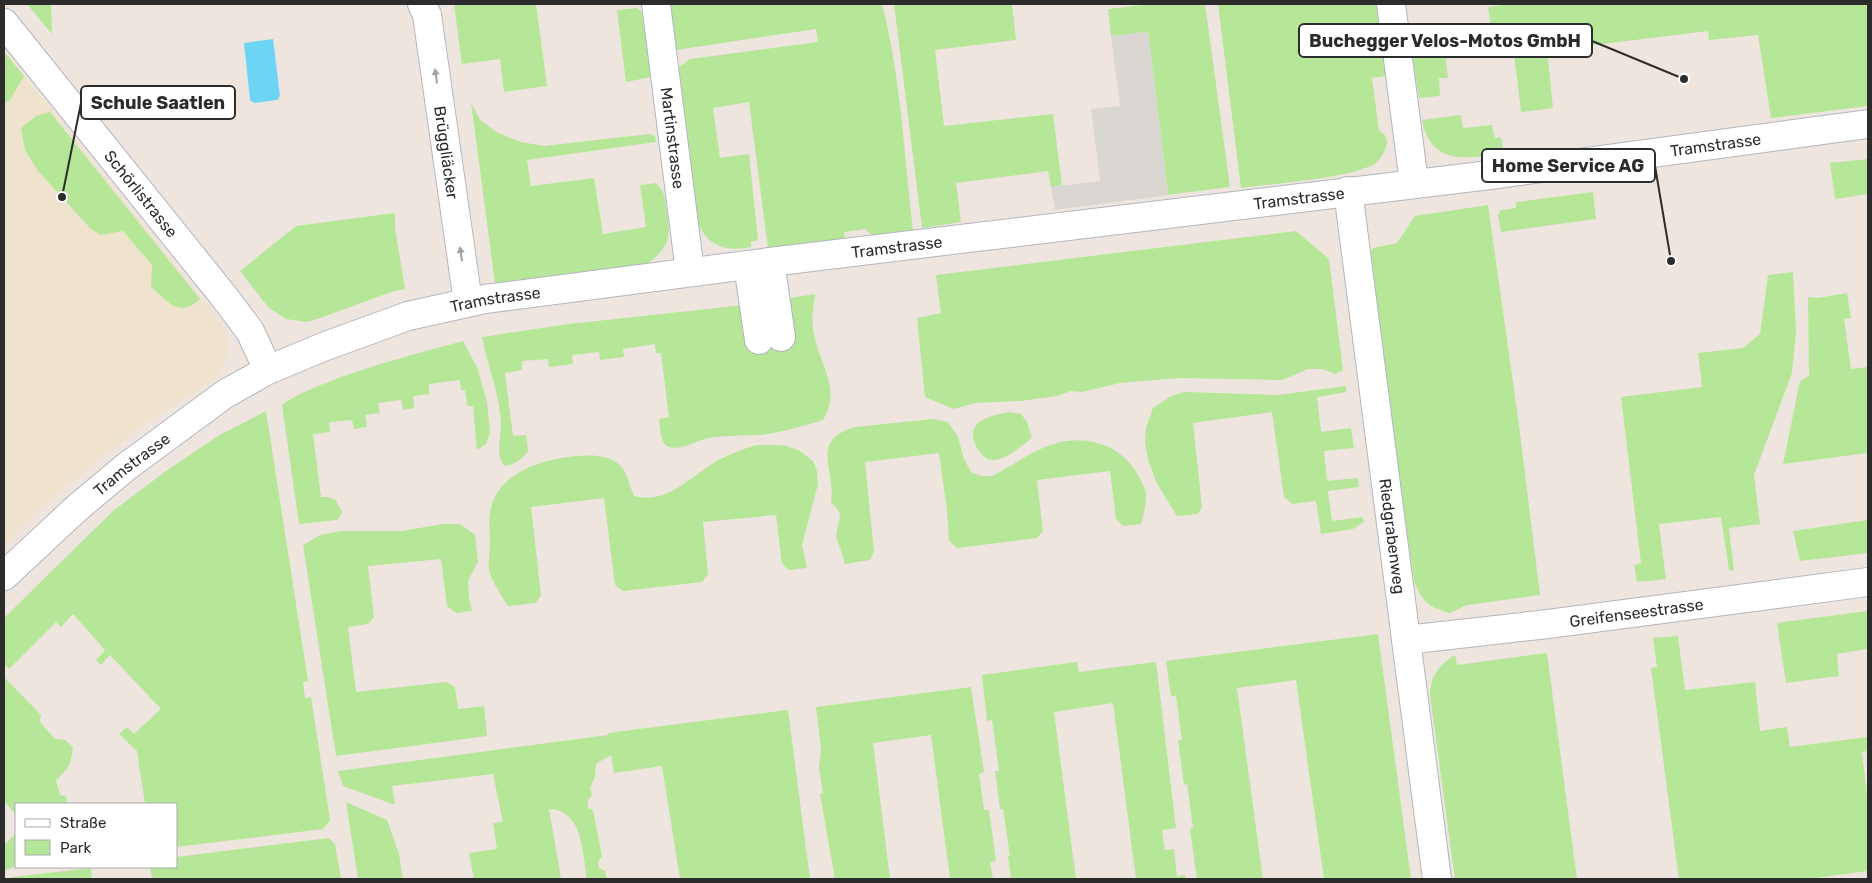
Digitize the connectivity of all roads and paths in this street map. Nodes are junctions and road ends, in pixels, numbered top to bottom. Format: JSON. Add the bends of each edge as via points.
{"nodes":[{"id":1,"x":422,"y":4,"type":"edge"},
{"id":2,"x":656,"y":4,"type":"edge"},
{"id":3,"x":1391,"y":4,"type":"edge"},
{"id":4,"x":4,"y":23,"type":"edge"},
{"id":5,"x":1868,"y":124,"type":"edge"},
{"id":6,"x":1414,"y":183,"type":"junction"},
{"id":7,"x":1348,"y":192,"type":"junction"},
{"id":8,"x":759,"y":264,"type":"junction"},
{"id":9,"x":690,"y":272,"type":"junction"},
{"id":10,"x":468,"y":302,"type":"junction"},
{"id":11,"x":770,"y":339,"type":"dead end"},
{"id":12,"x":268,"y":370,"type":"junction"},
{"id":13,"x":4,"y":576,"type":"edge"},
{"id":14,"x":1868,"y":582,"type":"edge"},
{"id":15,"x":1406,"y":640,"type":"junction"},
{"id":16,"x":1437,"y":879,"type":"edge"}],
"edges":[{"from":10,"to":1,"type":"street","name":"Brüggliäcker","one_way":true,"via":[[427,14]]},
{"from":2,"to":9,"type":"street","name":"Martinstrasse"},
{"from":3,"to":6,"type":"street"},
{"from":4,"to":12,"type":"street","name":"Schörlistrasse","via":[[250,331]]},
{"from":5,"to":6,"type":"street","name":"Tramstrasse"},
{"from":6,"to":7,"type":"street","name":"Tramstrasse"},
{"from":7,"to":8,"type":"street","name":"Tramstrasse"},
{"from":7,"to":15,"type":"street","name":"Riedgrabenweg"},
{"from":8,"to":9,"type":"street","name":"Tramstrasse"},
{"from":8,"to":11,"type":"street"},
{"from":9,"to":10,"type":"street","name":"Tramstrasse"},
{"from":10,"to":12,"type":"street","name":"Tramstrasse","via":[[408,316]]},
{"from":12,"to":13,"type":"street","name":"Tramstrasse","via":[[225,394],[126,467]]},
{"from":14,"to":15,"type":"street","name":"Greifenseestrasse"},
{"from":15,"to":16,"type":"street","name":"Riedgrabenweg"}]}
